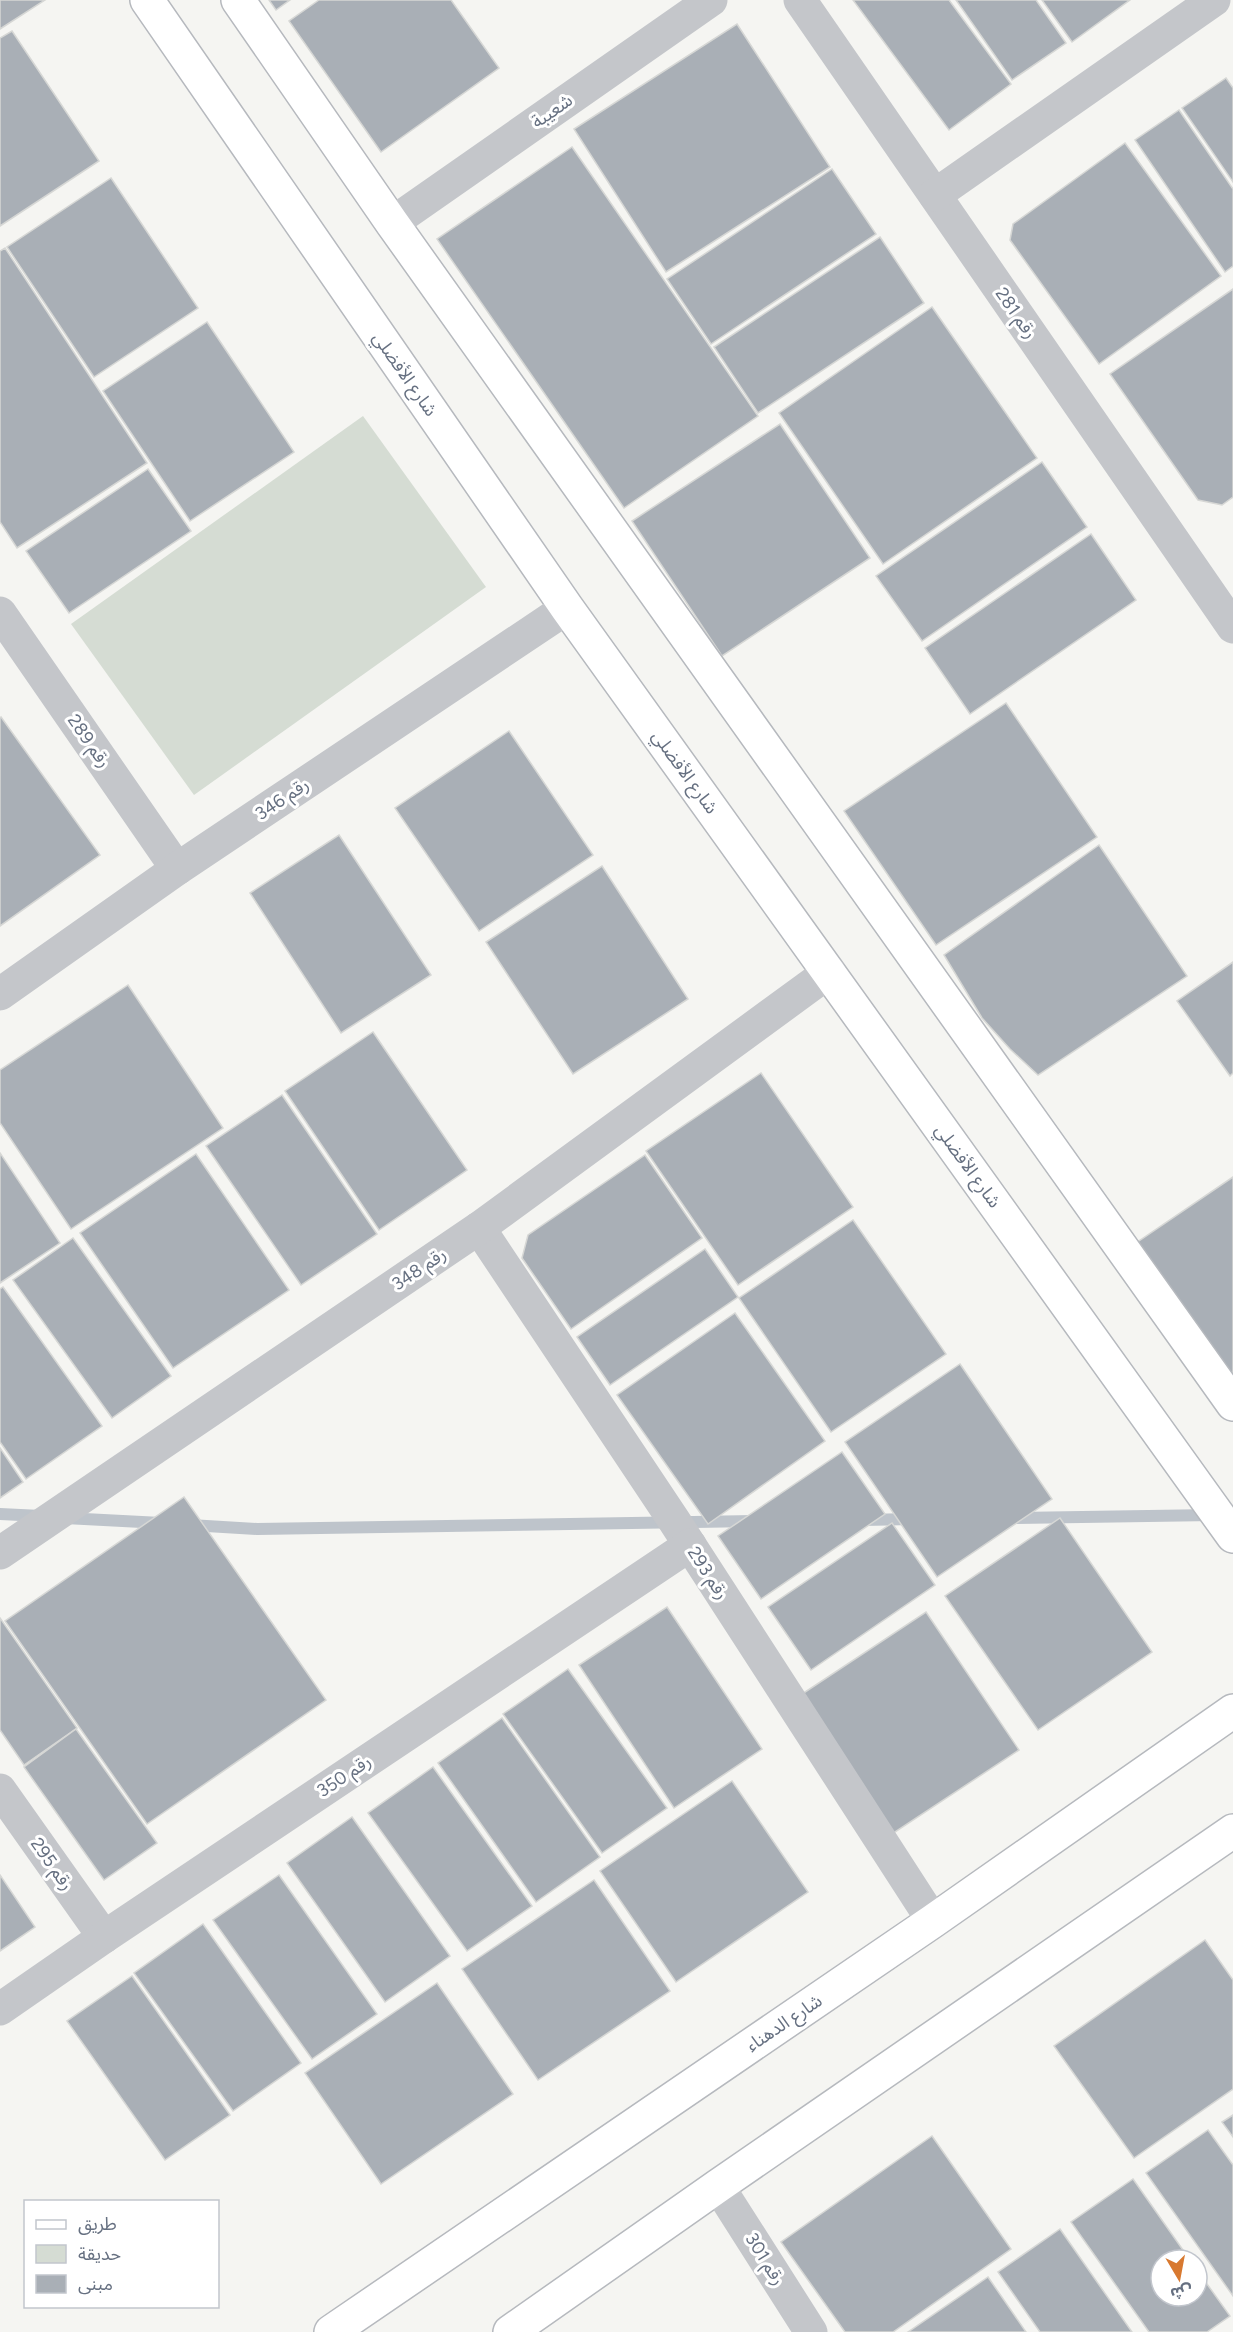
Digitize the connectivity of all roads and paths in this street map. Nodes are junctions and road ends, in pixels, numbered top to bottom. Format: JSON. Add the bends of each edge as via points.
{"nodes":[{"id":1,"x":147,"y":0,"type":"edge"},
{"id":2,"x":238,"y":0,"type":"edge"},
{"id":3,"x":711,"y":0,"type":"edge"},
{"id":4,"x":800,"y":0,"type":"edge"},
{"id":5,"x":1214,"y":0,"type":"edge"},
{"id":6,"x":935,"y":195,"type":"junction"},
{"id":7,"x":392,"y":223,"type":"junction"},
{"id":8,"x":1222,"y":588,"type":"edge"},
{"id":9,"x":567,"y":608,"type":"junction"},
{"id":10,"x":0,"y":613,"type":"edge"},
{"id":11,"x":1233,"y":627,"type":"edge"},
{"id":12,"x":177,"y":869,"type":"junction"},
{"id":13,"x":830,"y":972,"type":"junction"},
{"id":14,"x":0,"y":994,"type":"edge"},
{"id":15,"x":479,"y":1228,"type":"junction"},
{"id":16,"x":1233,"y":1404,"type":"edge"},
{"id":17,"x":1233,"y":1536,"type":"edge"},
{"id":18,"x":690,"y":1545,"type":"junction"},
{"id":19,"x":0,"y":1553,"type":"edge"},
{"id":20,"x":1233,"y":1711,"type":"edge"},
{"id":21,"x":0,"y":1790,"type":"edge"},
{"id":22,"x":1233,"y":1831,"type":"edge"},
{"id":23,"x":933,"y":1921,"type":"junction"},
{"id":24,"x":104,"y":1937,"type":"junction"},
{"id":25,"x":0,"y":2009,"type":"edge"},
{"id":26,"x":718,"y":2186,"type":"junction"},
{"id":27,"x":332,"y":2332,"type":"edge"},
{"id":28,"x":510,"y":2332,"type":"edge"},
{"id":29,"x":811,"y":2332,"type":"edge"}],
"edges":[{"from":1,"to":9,"type":"street","name":"شارع الأفضلي"},
{"from":2,"to":7,"type":"street"},
{"from":3,"to":7,"type":"street","name":"شعيبة"},
{"from":4,"to":6,"type":"street","name":"رقم 281"},
{"from":5,"to":6,"type":"street"},
{"from":6,"to":8,"type":"street","name":"رقم 281"},
{"from":7,"to":16,"type":"street"},
{"from":8,"to":11,"type":"street","name":"رقم 281"},
{"from":9,"to":12,"type":"street","name":"رقم 346"},
{"from":9,"to":13,"type":"street","name":"شارع الأفضلي"},
{"from":10,"to":12,"type":"street","name":"رقم 289"},
{"from":12,"to":14,"type":"street","name":"رقم 346"},
{"from":13,"to":15,"type":"street","name":"رقم 348"},
{"from":13,"to":17,"type":"street","name":"شارع الأفضلي"},
{"from":15,"to":18,"type":"street","name":"رقم 293"},
{"from":15,"to":19,"type":"street","name":"رقم 348"},
{"from":18,"to":23,"type":"street","name":"رقم 293"},
{"from":18,"to":24,"type":"street","name":"رقم 350"},
{"from":20,"to":23,"type":"street","name":"شارع الدهناء"},
{"from":21,"to":24,"type":"street","name":"رقم 295"},
{"from":22,"to":26,"type":"street"},
{"from":23,"to":27,"type":"street","name":"شارع الدهناء"},
{"from":24,"to":25,"type":"street","name":"رقم 350"},
{"from":26,"to":28,"type":"street"},
{"from":26,"to":29,"type":"street","name":"رقم 301"}]}
